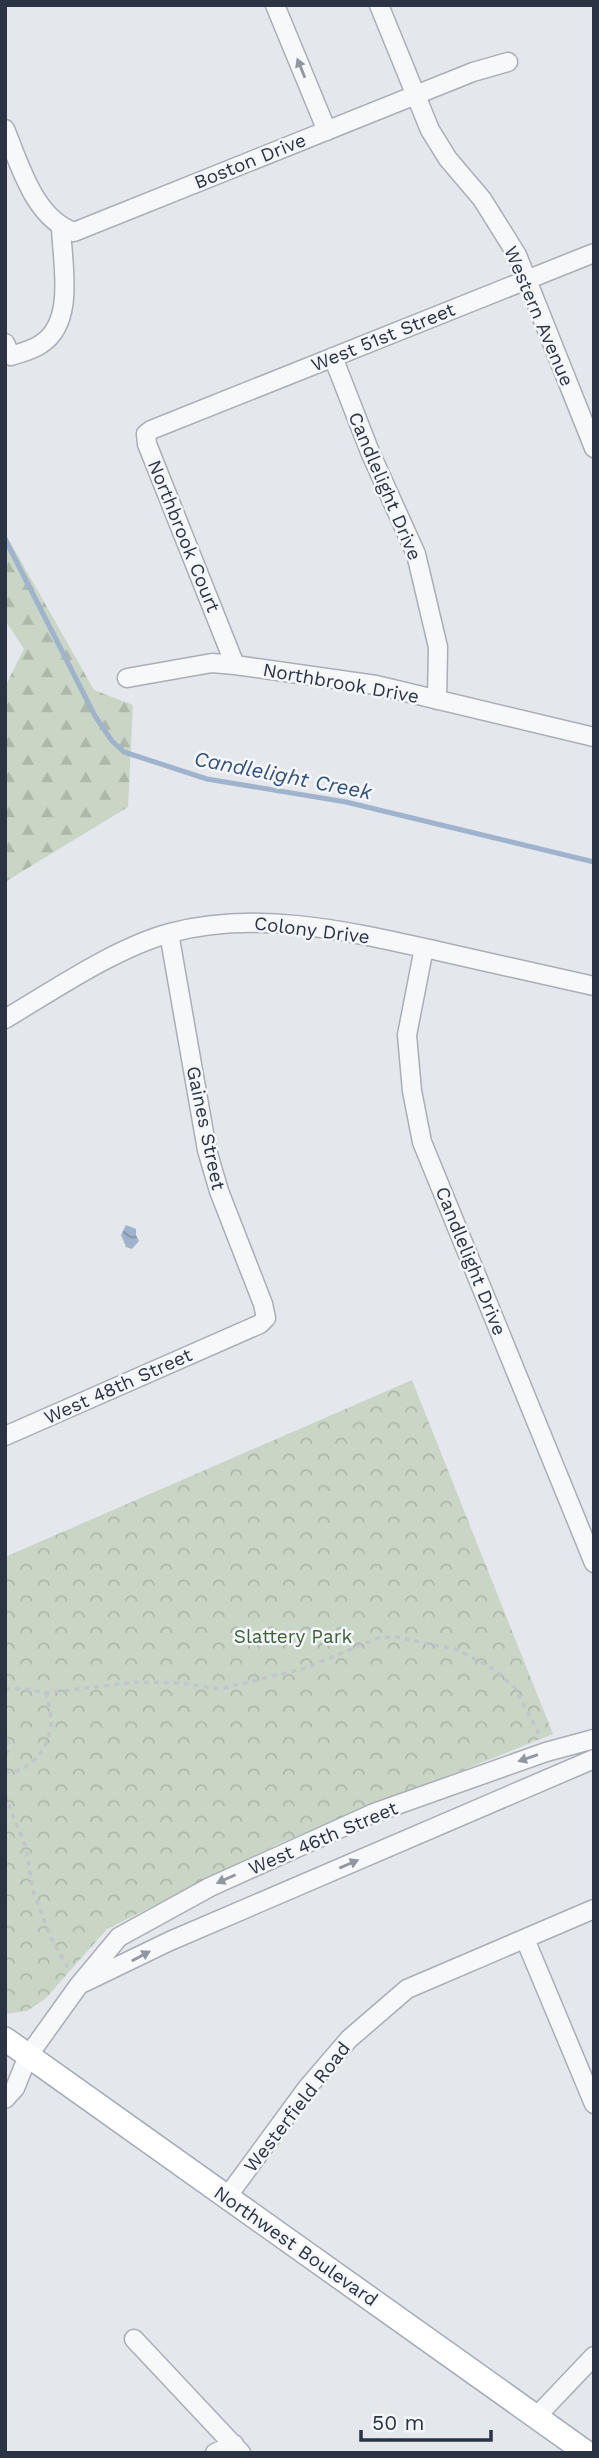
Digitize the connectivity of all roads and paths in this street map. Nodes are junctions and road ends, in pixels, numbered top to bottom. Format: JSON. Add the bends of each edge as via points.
{"nodes":[{"id":1,"x":275,"y":5,"type":"edge"},
{"id":2,"x":379,"y":5,"type":"edge"},
{"id":3,"x":508,"y":62,"type":"dead end"},
{"id":4,"x":415,"y":94,"type":"junction"},
{"id":5,"x":5,"y":129,"type":"edge"},
{"id":6,"x":327,"y":131,"type":"junction"},
{"id":7,"x":61,"y":227,"type":"junction"},
{"id":8,"x":594,"y":253,"type":"edge"},
{"id":9,"x":527,"y":280,"type":"junction"},
{"id":10,"x":5,"y":342,"type":"edge"},
{"id":11,"x":333,"y":357,"type":"junction"},
{"id":12,"x":172,"y":421,"type":"joint"},
{"id":13,"x":594,"y":447,"type":"edge"},
{"id":14,"x":235,"y":666,"type":"junction"},
{"id":15,"x":127,"y":678,"type":"dead end"},
{"id":16,"x":436,"y":700,"type":"junction"},
{"id":17,"x":594,"y":737,"type":"edge"},
{"id":18,"x":169,"y":933,"type":"junction"},
{"id":19,"x":424,"y":948,"type":"junction"},
{"id":20,"x":594,"y":986,"type":"edge"},
{"id":21,"x":5,"y":1019,"type":"edge"},
{"id":22,"x":231,"y":1337,"type":"joint"},
{"id":23,"x":5,"y":1436,"type":"edge"},
{"id":24,"x":594,"y":1563,"type":"edge"},
{"id":25,"x":5,"y":1689,"type":"edge"},
{"id":26,"x":46,"y":1693,"type":"junction"},
{"id":27,"x":5,"y":1730,"type":"edge"},
{"id":28,"x":594,"y":1739,"type":"edge"},
{"id":29,"x":546,"y":1752,"type":"junction"},
{"id":30,"x":5,"y":1758,"type":"edge"},
{"id":31,"x":594,"y":1759,"type":"edge"},
{"id":32,"x":5,"y":1772,"type":"edge"},
{"id":33,"x":5,"y":1795,"type":"edge"},
{"id":34,"x":594,"y":1909,"type":"edge"},
{"id":35,"x":525,"y":1939,"type":"junction"},
{"id":36,"x":79,"y":1984,"type":"junction"},
{"id":37,"x":5,"y":2039,"type":"edge"},
{"id":38,"x":29,"y":2056,"type":"junction"},
{"id":39,"x":5,"y":2099,"type":"edge"},
{"id":40,"x":594,"y":2104,"type":"edge"},
{"id":41,"x":227,"y":2197,"type":"junction"},
{"id":42,"x":134,"y":2339,"type":"dead end"},
{"id":43,"x":594,"y":2356,"type":"edge"},
{"id":44,"x":536,"y":2417,"type":"junction"},
{"id":45,"x":237,"y":2449,"type":"edge"},
{"id":46,"x":215,"y":2453,"type":"edge"},
{"id":47,"x":587,"y":2453,"type":"edge"}],
"edges":[{"from":6,"to":1,"type":"street","one_way":true},
{"from":2,"to":4,"type":"street","name":"Western Avenue"},
{"from":3,"to":4,"type":"street","name":"Boston Drive"},
{"from":4,"to":6,"type":"street","name":"Boston Drive"},
{"from":4,"to":9,"type":"street","name":"Western Avenue","via":[[430,130],[482,199]]},
{"from":5,"to":7,"type":"street","via":[[39,205]]},
{"from":6,"to":7,"type":"street","name":"Boston Drive","via":[[74,232]]},
{"from":7,"to":10,"type":"street","via":[[64,311],[55,330],[42,344],[11,356]]},
{"from":8,"to":9,"type":"street","name":"West 51st Street"},
{"from":9,"to":11,"type":"street","name":"West 51st Street"},
{"from":9,"to":13,"type":"street","name":"Western Avenue"},
{"from":11,"to":12,"type":"street","name":"West 51st Street"},
{"from":11,"to":16,"type":"street","name":"Candlelight Drive","via":[[416,554],[438,647]]},
{"from":12,"to":14,"type":"street","name":"Northbrook Court","via":[[146,434],[147,444]]},
{"from":14,"to":15,"type":"street","name":"Northbrook Drive","via":[[212,663]]},
{"from":14,"to":16,"type":"street","name":"Northbrook Drive","via":[[376,685]]},
{"from":16,"to":17,"type":"street","name":"Northbrook Drive"},
{"from":18,"to":19,"type":"street","name":"Colony Drive","via":[[223,923],[275,922]]},
{"from":18,"to":21,"type":"street","name":"Colony Drive","via":[[128,949]]},
{"from":18,"to":22,"type":"street","name":"Gaines Street","via":[[207,1150],[266,1318]]},
{"from":19,"to":20,"type":"street","name":"Colony Drive"},
{"from":19,"to":24,"type":"street","name":"Candlelight Drive","via":[[407,1035],[422,1142]]},
{"from":22,"to":23,"type":"street","name":"West 48th Street"},
{"from":25,"to":26,"type":"path"},
{"from":26,"to":29,"type":"path","via":[[136,1682],[220,1689],[306,1668],[378,1638],[396,1637],[458,1650],[495,1670],[514,1688]]},
{"from":26,"to":32,"type":"path","via":[[51,1724],[38,1756],[26,1768]]},
{"from":27,"to":30,"type":"path","via":[[9,1747]]},
{"from":28,"to":29,"type":"street","name":"West 46th Street"},
{"from":29,"to":36,"type":"street","name":"West 46th Street","one_way":true,"via":[[374,1813],[210,1887],[119,1937]]},
{"from":36,"to":31,"type":"street","name":"West 46th Street","one_way":true},
{"from":33,"to":36,"type":"path","via":[[26,1848],[33,1891],[46,1925]]},
{"from":34,"to":35,"type":"street","name":"Westerfield Road"},
{"from":35,"to":40,"type":"street"},
{"from":35,"to":41,"type":"street","name":"Westerfield Road","via":[[407,1989],[349,2039]]},
{"from":36,"to":38,"type":"street","name":"West 46th Street"},
{"from":37,"to":38,"type":"main road","name":"Northwest Boulevard"},
{"from":38,"to":39,"type":"street","name":"West 46th Street"},
{"from":38,"to":41,"type":"main road","name":"Northwest Boulevard"},
{"from":41,"to":44,"type":"main road","name":"Northwest Boulevard"},
{"from":42,"to":45,"type":"street"},
{"from":43,"to":44,"type":"street"},
{"from":44,"to":47,"type":"main road","name":"Northwest Boulevard"},
{"from":45,"to":46,"type":"street"}]}
